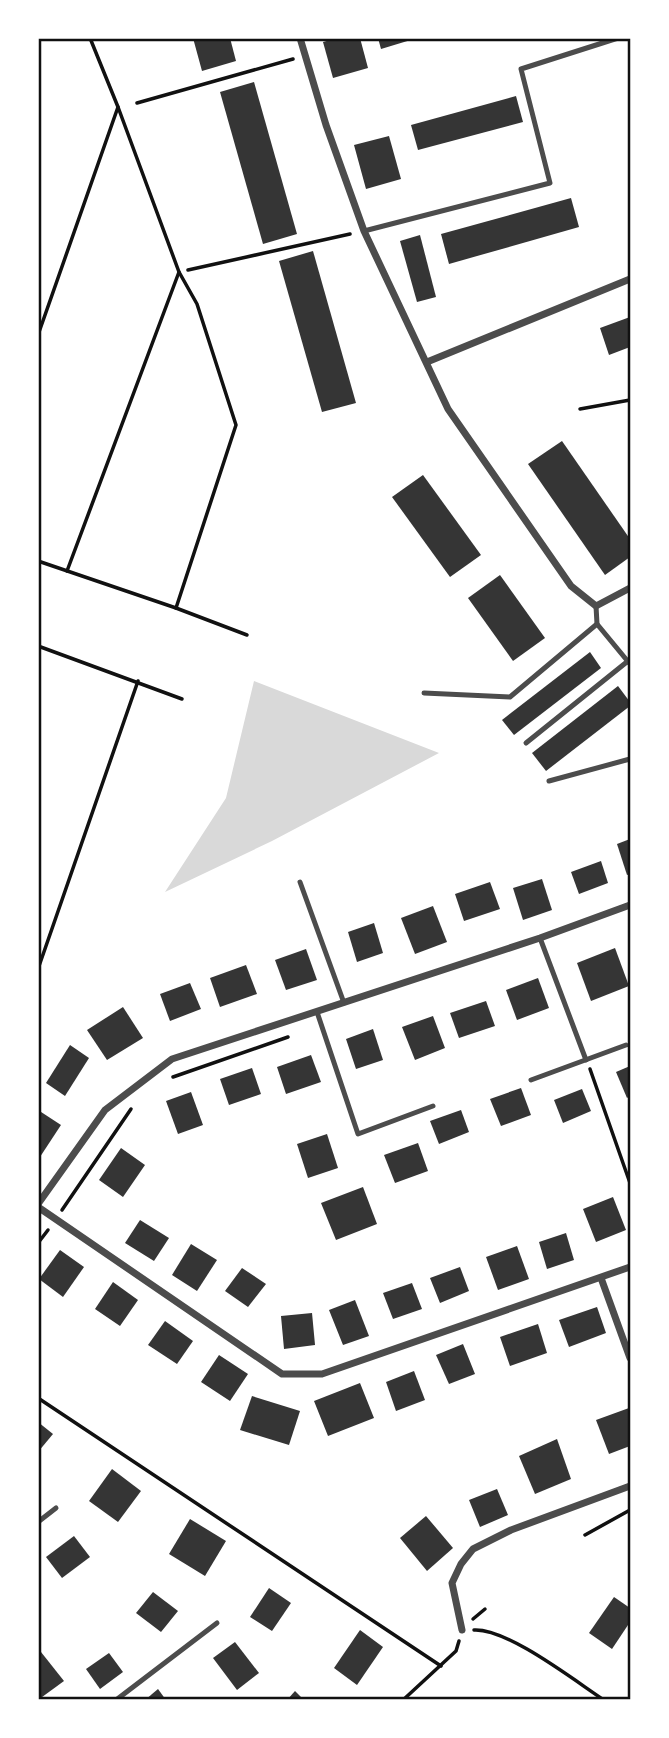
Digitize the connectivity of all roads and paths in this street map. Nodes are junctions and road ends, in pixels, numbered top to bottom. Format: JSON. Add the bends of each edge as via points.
{"nodes":[{"id":1,"x":90,"y":38,"type":"edge"},
{"id":2,"x":300,"y":38,"type":"edge"},
{"id":3,"x":618,"y":38,"type":"edge"},
{"id":4,"x":305,"y":55,"type":"junction"},
{"id":5,"x":137,"y":103,"type":"dead end"},
{"id":6,"x":118,"y":107,"type":"junction"},
{"id":7,"x":364,"y":231,"type":"junction"},
{"id":8,"x":188,"y":270,"type":"dead end"},
{"id":9,"x":179,"y":272,"type":"junction"},
{"id":10,"x":631,"y":279,"type":"edge"},
{"id":11,"x":38,"y":335,"type":"edge"},
{"id":12,"x":426,"y":362,"type":"junction"},
{"id":13,"x":631,"y":400,"type":"edge"},
{"id":14,"x":580,"y":409,"type":"dead end"},
{"id":15,"x":38,"y":561,"type":"edge"},
{"id":16,"x":67,"y":571,"type":"junction"},
{"id":17,"x":631,"y":588,"type":"edge"},
{"id":18,"x":596,"y":606,"type":"junction"},
{"id":19,"x":176,"y":608,"type":"junction"},
{"id":20,"x":597,"y":624,"type":"junction"},
{"id":21,"x":247,"y":635,"type":"dead end"},
{"id":22,"x":38,"y":646,"type":"edge"},
{"id":23,"x":629,"y":662,"type":"edge"},
{"id":24,"x":138,"y":681,"type":"junction"},
{"id":25,"x":424,"y":693,"type":"dead end"},
{"id":26,"x":182,"y":699,"type":"dead end"},
{"id":27,"x":526,"y":743,"type":"dead end"},
{"id":28,"x":631,"y":759,"type":"edge"},
{"id":29,"x":549,"y":781,"type":"dead end"},
{"id":30,"x":300,"y":882,"type":"dead end"},
{"id":31,"x":631,"y":905,"type":"edge"},
{"id":32,"x":540,"y":938,"type":"junction"},
{"id":33,"x":38,"y":969,"type":"edge"},
{"id":34,"x":344,"y":1003,"type":"junction"},
{"id":35,"x":317,"y":1012,"type":"junction"},
{"id":36,"x":295,"y":1035,"type":"dead end"},
{"id":37,"x":626,"y":1045,"type":"dead end"},
{"id":38,"x":586,"y":1060,"type":"junction"},
{"id":39,"x":531,"y":1080,"type":"dead end"},
{"id":40,"x":166,"y":1082,"type":"dead end"},
{"id":41,"x":135,"y":1104,"type":"dead end"},
{"id":42,"x":433,"y":1106,"type":"dead end"},
{"id":43,"x":631,"y":1183,"type":"edge"},
{"id":44,"x":38,"y":1206,"type":"edge"},
{"id":45,"x":56,"y":1219,"type":"junction"},
{"id":46,"x":38,"y":1242,"type":"edge"},
{"id":47,"x":631,"y":1267,"type":"edge"},
{"id":48,"x":601,"y":1278,"type":"junction"},
{"id":49,"x":631,"y":1358,"type":"edge"},
{"id":50,"x":38,"y":1398,"type":"edge"},
{"id":51,"x":631,"y":1486,"type":"edge"},
{"id":52,"x":56,"y":1508,"type":"dead end"},
{"id":53,"x":631,"y":1510,"type":"edge"},
{"id":54,"x":38,"y":1522,"type":"edge"},
{"id":55,"x":585,"y":1535,"type":"dead end"},
{"id":56,"x":485,"y":1609,"type":"dead end"},
{"id":57,"x":217,"y":1623,"type":"dead end"},
{"id":58,"x":462,"y":1630,"type":"junction"},
{"id":59,"x":441,"y":1666,"type":"junction"},
{"id":60,"x":116,"y":1699,"type":"edge"},
{"id":61,"x":403,"y":1699,"type":"edge"},
{"id":62,"x":604,"y":1699,"type":"edge"}],
"edges":[{"from":1,"to":6,"type":"path"},
{"from":2,"to":4,"type":"street"},
{"from":3,"to":7,"type":"lane","via":[[521,69],[550,183]]},
{"from":4,"to":5,"type":"path"},
{"from":4,"to":7,"type":"street"},
{"from":6,"to":9,"type":"path"},
{"from":6,"to":11,"type":"path"},
{"from":7,"to":8,"type":"path"},
{"from":7,"to":12,"type":"street"},
{"from":9,"to":16,"type":"path"},
{"from":9,"to":19,"type":"path","via":[[197,304],[236,425]]},
{"from":10,"to":12,"type":"street"},
{"from":12,"to":18,"type":"street","via":[[448,410],[571,586]]},
{"from":13,"to":14,"type":"path"},
{"from":15,"to":16,"type":"path"},
{"from":16,"to":19,"type":"path"},
{"from":17,"to":18,"type":"street"},
{"from":18,"to":20,"type":"lane"},
{"from":19,"to":21,"type":"path"},
{"from":20,"to":23,"type":"lane"},
{"from":20,"to":25,"type":"lane","via":[[510,697]]},
{"from":22,"to":24,"type":"path"},
{"from":23,"to":27,"type":"lane"},
{"from":24,"to":26,"type":"path"},
{"from":24,"to":33,"type":"path"},
{"from":28,"to":29,"type":"lane"},
{"from":30,"to":34,"type":"lane"},
{"from":31,"to":32,"type":"street"},
{"from":32,"to":34,"type":"street"},
{"from":32,"to":38,"type":"lane"},
{"from":34,"to":35,"type":"street"},
{"from":35,"to":42,"type":"lane","via":[[358,1134]]},
{"from":35,"to":44,"type":"street","via":[[172,1059],[105,1110]]},
{"from":36,"to":40,"type":"path"},
{"from":37,"to":38,"type":"lane"},
{"from":38,"to":39,"type":"lane"},
{"from":38,"to":43,"type":"path"},
{"from":41,"to":45,"type":"path"},
{"from":44,"to":45,"type":"street"},
{"from":45,"to":46,"type":"path"},
{"from":45,"to":48,"type":"street","via":[[282,1374],[321,1374]]},
{"from":47,"to":48,"type":"street"},
{"from":48,"to":49,"type":"street"},
{"from":50,"to":59,"type":"path"},
{"from":51,"to":58,"type":"street","via":[[511,1530],[473,1549],[452,1584]]},
{"from":52,"to":54,"type":"lane"},
{"from":53,"to":55,"type":"path"},
{"from":56,"to":58,"type":"path"},
{"from":57,"to":60,"type":"lane"},
{"from":58,"to":59,"type":"path","via":[[456,1651]]},
{"from":58,"to":62,"type":"path","via":[[484,1629],[521,1646]]},
{"from":59,"to":61,"type":"path"}]}
